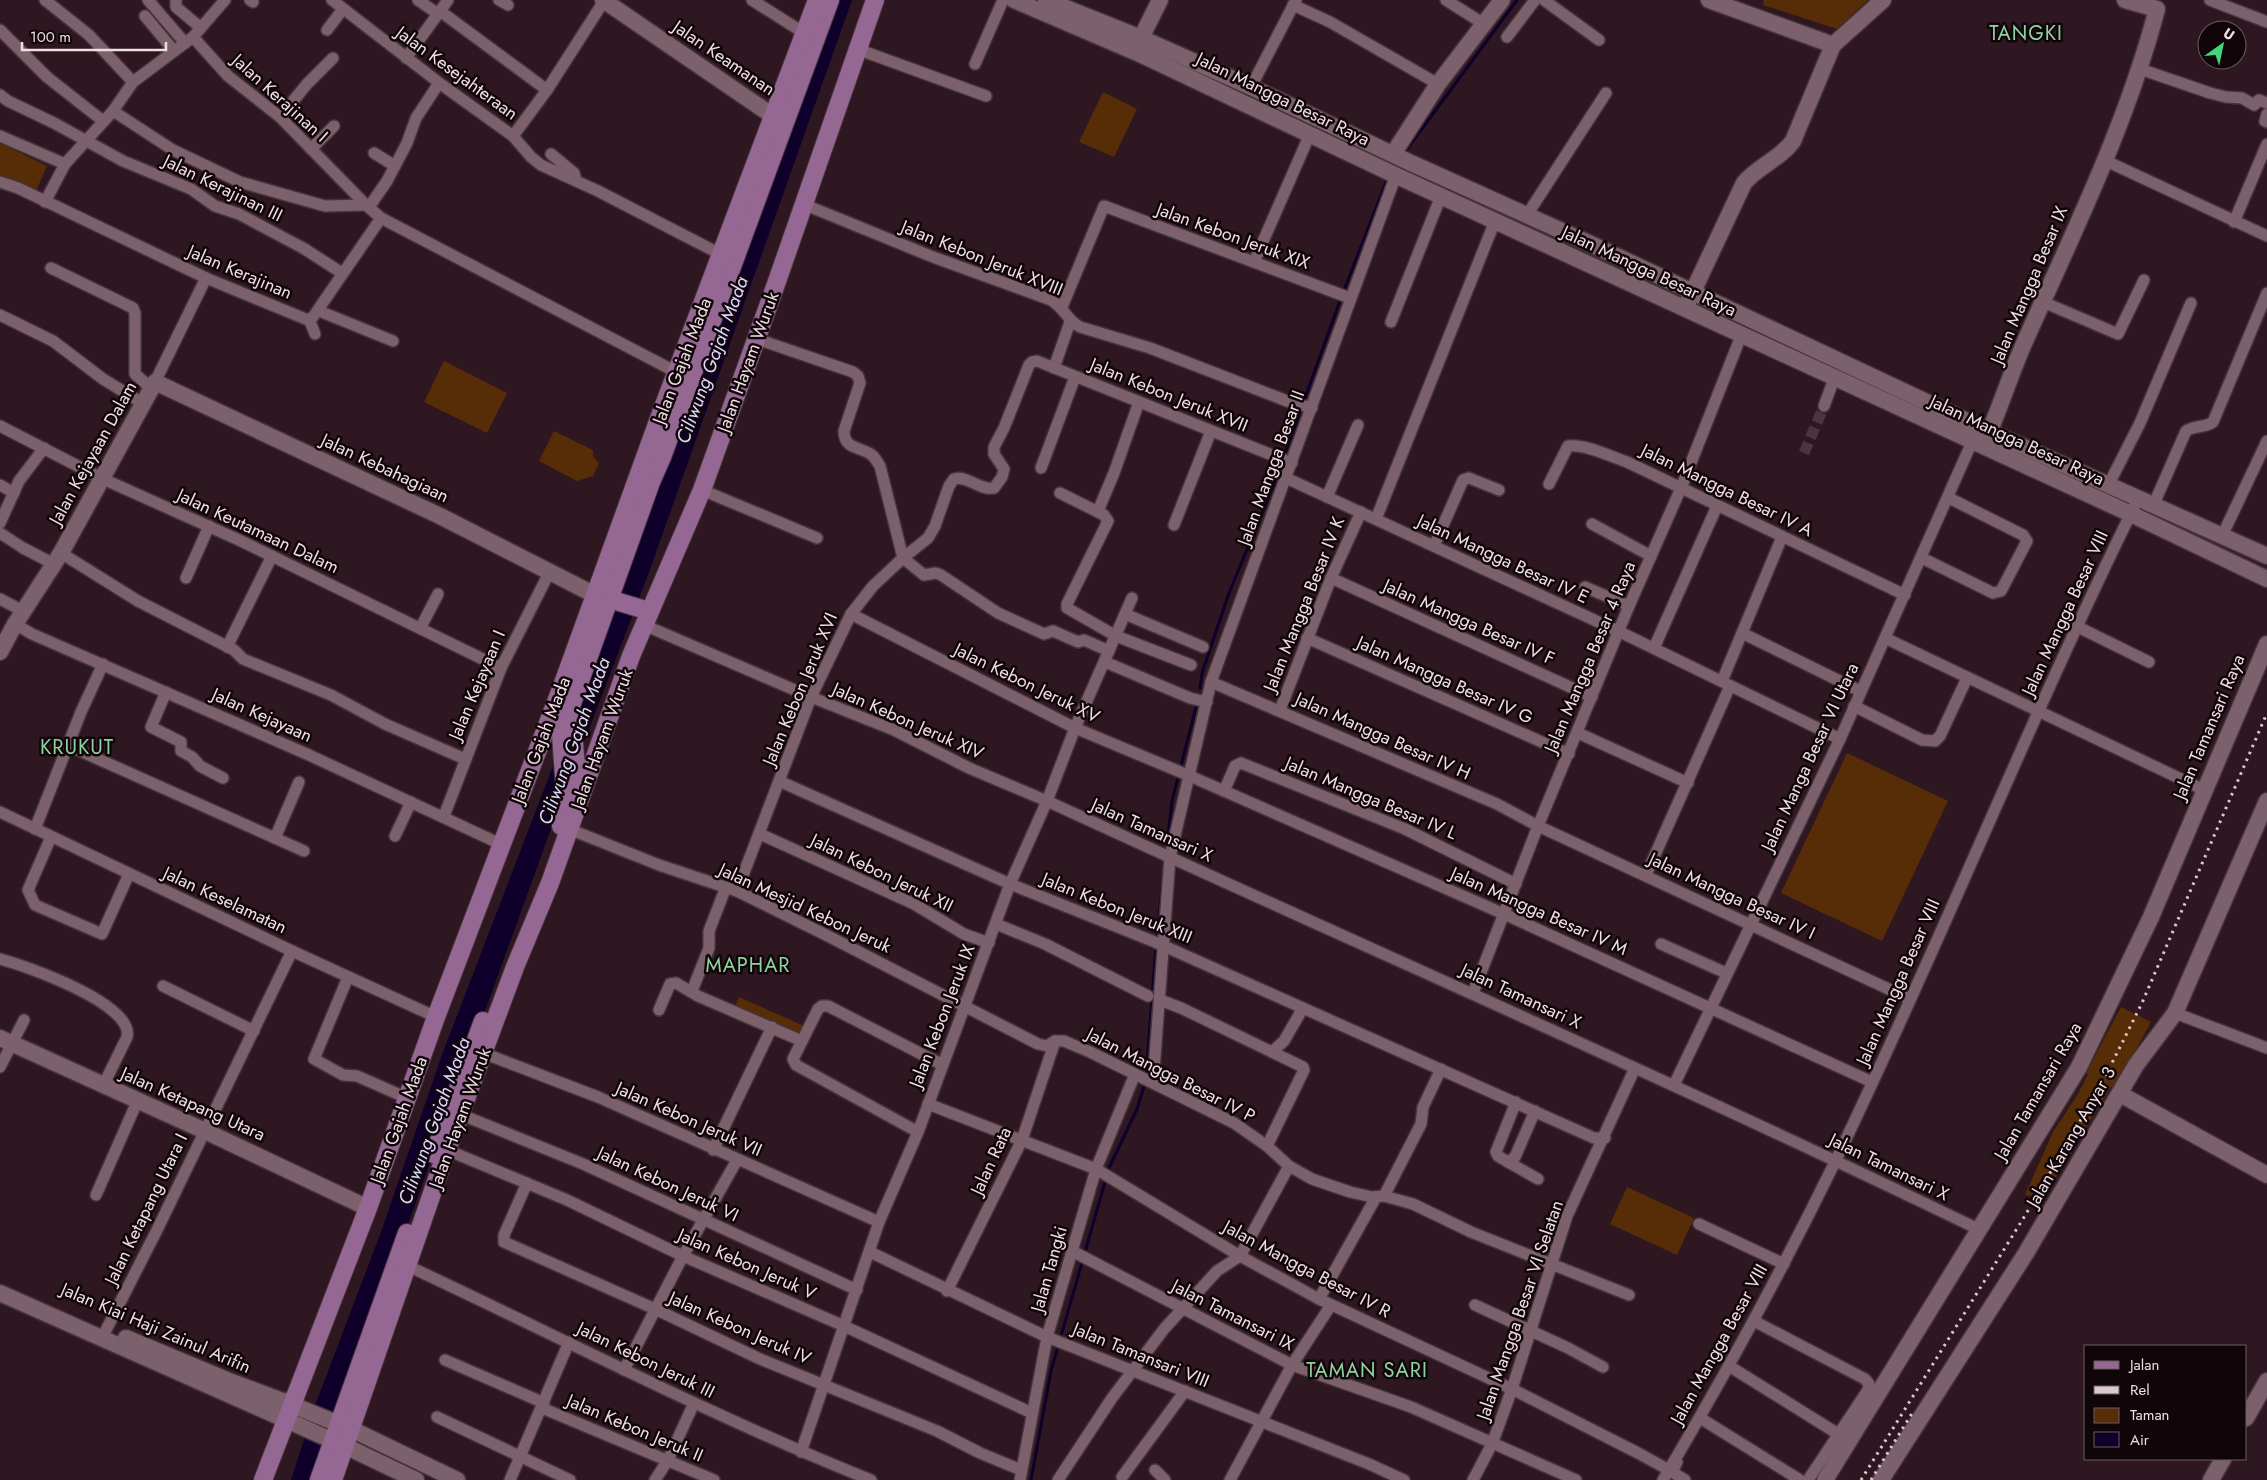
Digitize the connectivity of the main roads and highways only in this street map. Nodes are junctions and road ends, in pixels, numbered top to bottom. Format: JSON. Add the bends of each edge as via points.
{"nodes":[{"id":1,"x":817,"y":0,"type":"edge"},
{"id":2,"x":830,"y":0,"type":"edge"},
{"id":3,"x":875,"y":0,"type":"edge"},
{"id":4,"x":707,"y":315,"type":"junction"},
{"id":5,"x":603,"y":600,"type":"junction"},
{"id":6,"x":644,"y":614,"type":"junction"},
{"id":7,"x":561,"y":689,"type":"junction"},
{"id":8,"x":567,"y":823,"type":"junction"},
{"id":9,"x":485,"y":886,"type":"junction"},
{"id":10,"x":544,"y":898,"type":"junction"},
{"id":11,"x":341,"y":1425,"type":"junction"},
{"id":12,"x":335,"y":1442,"type":"junction"},
{"id":13,"x":263,"y":1480,"type":"edge"},
{"id":14,"x":320,"y":1480,"type":"edge"},
{"id":15,"x":333,"y":1480,"type":"edge"}],
"edges":[{"from":1,"to":4,"type":"main road","name":"Jalan Gajah Mada","via":[[722,255]]},
{"from":2,"to":4,"type":"main road","name":"Jalan Gajah Mada"},
{"from":3,"to":6,"type":"main road","name":"Jalan Hayam Wuruk","via":[[702,490]]},
{"from":4,"to":5,"type":"main road","name":"Jalan Gajah Mada"},
{"from":4,"to":5,"type":"main road","name":"Jalan Gajah Mada","via":[[678,373]]},
{"from":5,"to":6,"type":"main road"},
{"from":5,"to":7,"type":"main road","name":"Jalan Gajah Mada"},
{"from":5,"to":9,"type":"main road","via":[[576,624],[482,874]]},
{"from":5,"to":10,"type":"main road","name":"Jalan Gajah Mada","via":[[571,712],[578,777],[576,803]]},
{"from":6,"to":8,"type":"main road","name":"Jalan Hayam Wuruk"},
{"from":7,"to":8,"type":"main road","via":[[559,706]]},
{"from":7,"to":9,"type":"main road","name":"Jalan Gajah Mada"},
{"from":8,"to":10,"type":"main road","name":"Jalan Hayam Wuruk"},
{"from":8,"to":11,"type":"main road","name":"Jalan Hayam Wuruk","via":[[468,1058]]},
{"from":9,"to":13,"type":"main road","name":"Jalan Gajah Mada","via":[[368,1208]]},
{"from":10,"to":11,"type":"main road","name":"Jalan Hayam Wuruk","via":[[447,1150],[408,1266]]},
{"from":11,"to":12,"type":"main road","name":"Jalan Hayam Wuruk"},
{"from":12,"to":14,"type":"main road","name":"Jalan Hayam Wuruk"},
{"from":12,"to":15,"type":"main road","name":"Jalan Hayam Wuruk"}]}
